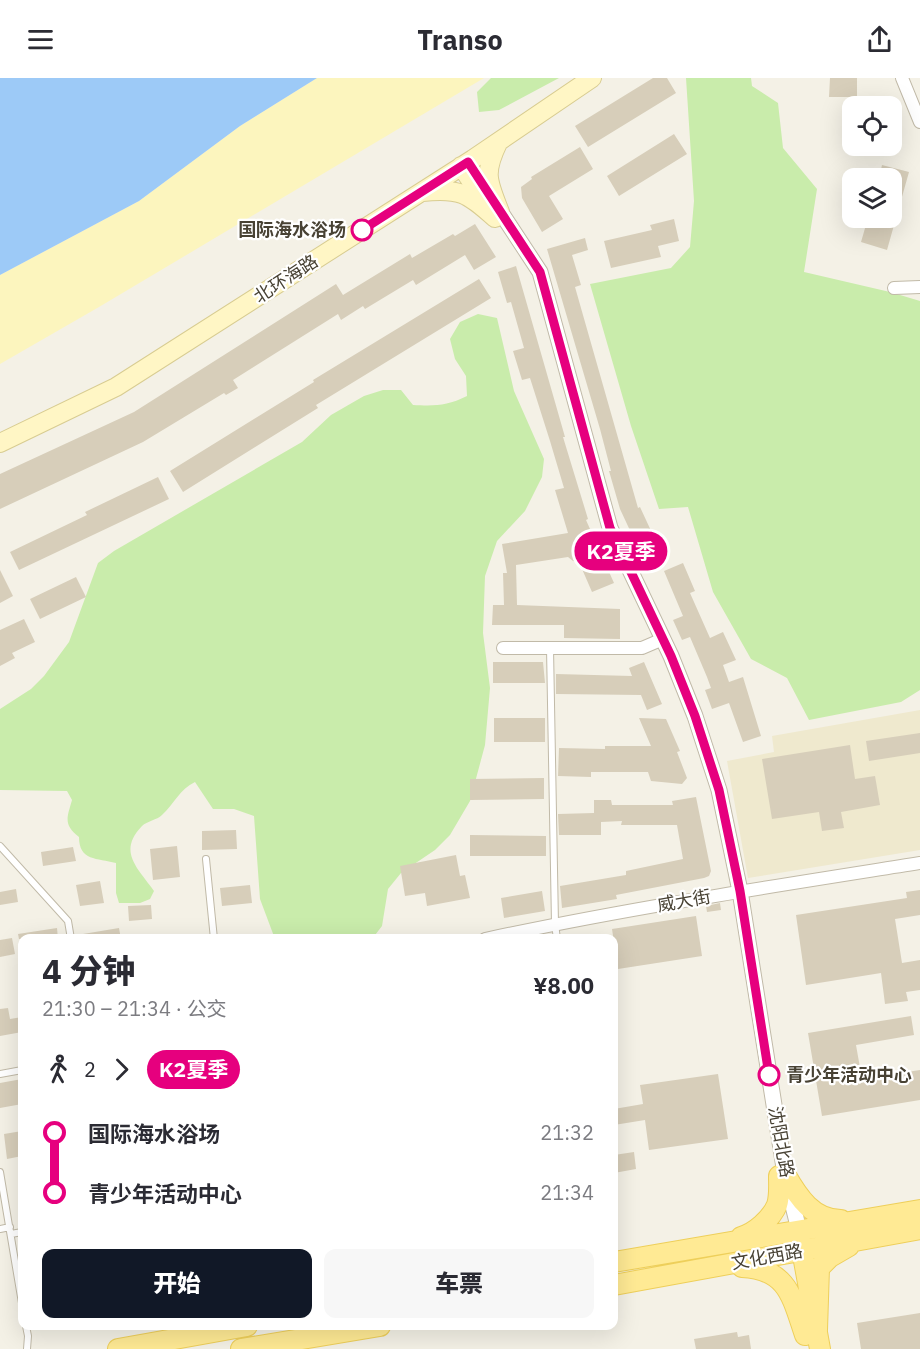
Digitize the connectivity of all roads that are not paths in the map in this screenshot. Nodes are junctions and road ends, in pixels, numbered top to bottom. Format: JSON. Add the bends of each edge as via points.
{"nodes":[{"id":1,"x":592,"y":78,"type":"edge"},
{"id":2,"x":902,"y":78,"type":"edge"},
{"id":3,"x":920,"y":122,"type":"edge"},
{"id":4,"x":498,"y":141,"type":"junction"},
{"id":5,"x":464,"y":164,"type":"junction"},
{"id":6,"x":419,"y":193,"type":"junction"},
{"id":7,"x":498,"y":215,"type":"junction"},
{"id":8,"x":920,"y":287,"type":"edge"},
{"id":9,"x":894,"y":288,"type":"dead end"},
{"id":10,"x":0,"y":443,"type":"edge"},
{"id":11,"x":659,"y":640,"type":"junction"},
{"id":12,"x":502,"y":648,"type":"dead end"},
{"id":13,"x":550,"y":648,"type":"junction"},
{"id":14,"x":0,"y":846,"type":"edge"},
{"id":15,"x":206,"y":860,"type":"dead end"},
{"id":16,"x":920,"y":863,"type":"edge"},
{"id":17,"x":735,"y":892,"type":"junction"},
{"id":18,"x":555,"y":924,"type":"junction"},
{"id":19,"x":70,"y":934,"type":"edge"},
{"id":20,"x":213,"y":934,"type":"edge"},
{"id":21,"x":508,"y":934,"type":"edge"},
{"id":22,"x":556,"y":934,"type":"edge"},
{"id":23,"x":18,"y":1071,"type":"edge"},
{"id":24,"x":0,"y":1074,"type":"edge"},
{"id":25,"x":0,"y":1172,"type":"edge"},
{"id":26,"x":782,"y":1175,"type":"junction"},
{"id":27,"x":920,"y":1210,"type":"edge"},
{"id":28,"x":870,"y":1228,"type":"junction"},
{"id":29,"x":0,"y":1229,"type":"edge"},
{"id":30,"x":920,"y":1229,"type":"edge"},
{"id":31,"x":10,"y":1231,"type":"junction"},
{"id":32,"x":794,"y":1231,"type":"junction"},
{"id":33,"x":18,"y":1232,"type":"edge"},
{"id":34,"x":720,"y":1244,"type":"junction"},
{"id":35,"x":797,"y":1252,"type":"junction"},
{"id":36,"x":618,"y":1261,"type":"edge"},
{"id":37,"x":721,"y":1266,"type":"junction"},
{"id":38,"x":18,"y":1279,"type":"edge"},
{"id":39,"x":618,"y":1284,"type":"edge"},
{"id":40,"x":27,"y":1330,"type":"edge"},
{"id":41,"x":225,"y":1330,"type":"edge"},
{"id":42,"x":356,"y":1330,"type":"edge"},
{"id":43,"x":812,"y":1341,"type":"edge"},
{"id":44,"x":27,"y":1349,"type":"edge"},
{"id":45,"x":118,"y":1349,"type":"edge"},
{"id":46,"x":241,"y":1349,"type":"edge"}],
"edges":[{"from":1,"to":4,"type":"main road","name":"北环海路"},
{"from":2,"to":3,"type":"street"},
{"from":4,"to":5,"type":"main road","name":"北环海路"},
{"from":4,"to":7,"type":"main road","via":[[489,162],[489,184]]},
{"from":5,"to":6,"type":"main road","name":"北环海路"},
{"from":5,"to":7,"type":"main road","name":"沈阳北路"},
{"from":6,"to":7,"type":"main road","via":[[458,192]]},
{"from":6,"to":10,"type":"main road","name":"北环海路","via":[[116,387]]},
{"from":7,"to":11,"type":"street","name":"沈阳北路","via":[[540,272],[610,528]]},
{"from":8,"to":9,"type":"street"},
{"from":11,"to":13,"type":"street","via":[[642,648]]},
{"from":11,"to":17,"type":"street","name":"沈阳北路","via":[[695,716],[719,790]]},
{"from":12,"to":13,"type":"street"},
{"from":13,"to":18,"type":"lane"},
{"from":14,"to":19,"type":"lane","via":[[68,921]]},
{"from":15,"to":20,"type":"lane"},
{"from":16,"to":17,"type":"street","name":"威大街"},
{"from":17,"to":18,"type":"street","name":"威大街"},
{"from":17,"to":26,"type":"street","name":"沈阳北路"},
{"from":18,"to":21,"type":"street","name":"威大街"},
{"from":18,"to":22,"type":"lane"},
{"from":23,"to":24,"type":"lane"},
{"from":25,"to":31,"type":"lane"},
{"from":26,"to":28,"type":"main road","via":[[798,1197],[829,1220]]},
{"from":26,"to":32,"type":"street","name":"沈阳北路"},
{"from":26,"to":34,"type":"main road","via":[[776,1208],[752,1234]]},
{"from":27,"to":28,"type":"main road","name":"文化西路"},
{"from":28,"to":30,"type":"main road","name":"文化西路"},
{"from":28,"to":32,"type":"main road","name":"文化西路"},
{"from":28,"to":35,"type":"main road","name":"文化西路"},
{"from":28,"to":43,"type":"main road","via":[[819,1268]]},
{"from":29,"to":31,"type":"lane"},
{"from":31,"to":33,"type":"lane"},
{"from":31,"to":38,"type":"lane"},
{"from":32,"to":34,"type":"main road","name":"文化西路"},
{"from":32,"to":35,"type":"main road","name":"沈阳北路"},
{"from":34,"to":36,"type":"main road","name":"文化西路"},
{"from":35,"to":37,"type":"main road","name":"文化西路"},
{"from":35,"to":43,"type":"main road","name":"沈阳北路"},
{"from":37,"to":39,"type":"main road","name":"文化西路"},
{"from":37,"to":43,"type":"main road","via":[[758,1268],[773,1274],[786,1285]]},
{"from":40,"to":44,"type":"lane"},
{"from":41,"to":45,"type":"main road"},
{"from":42,"to":46,"type":"main road"}]}
